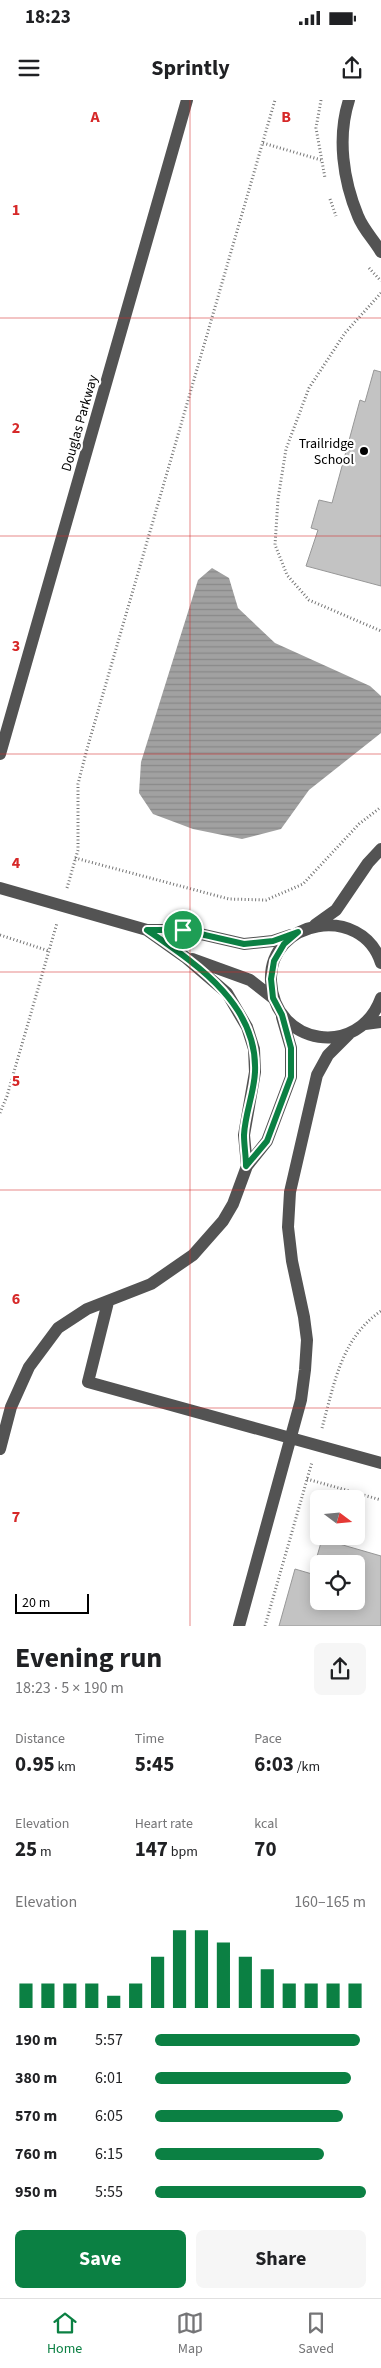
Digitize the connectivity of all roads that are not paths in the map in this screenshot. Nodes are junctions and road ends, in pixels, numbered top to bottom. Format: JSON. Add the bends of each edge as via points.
{"nodes":[{"id":1,"x":186,"y":100,"type":"edge"},
{"id":2,"x":349,"y":100,"type":"edge"},
{"id":3,"x":381,"y":252,"type":"edge"},
{"id":4,"x":0,"y":754,"type":"edge"},
{"id":5,"x":381,"y":849,"type":"edge"},
{"id":6,"x":0,"y":888,"type":"edge"},
{"id":7,"x":316,"y":925,"type":"junction"},
{"id":8,"x":147,"y":930,"type":"junction"},
{"id":9,"x":298,"y":932,"type":"junction"},
{"id":10,"x":185,"y":957,"type":"junction"},
{"id":11,"x":380,"y":959,"type":"edge"},
{"id":12,"x":273,"y":998,"type":"junction"},
{"id":13,"x":381,"y":998,"type":"edge"},
{"id":14,"x":282,"y":1015,"type":"junction"},
{"id":15,"x":381,"y":1022,"type":"edge"},
{"id":16,"x":365,"y":1024,"type":"junction"},
{"id":17,"x":350,"y":1034,"type":"junction"},
{"id":18,"x":246,"y":1166,"type":"junction"},
{"id":19,"x":108,"y":1302,"type":"junction"},
{"id":20,"x":289,"y":1437,"type":"junction"},
{"id":21,"x":0,"y":1449,"type":"edge"},
{"id":22,"x":381,"y":1463,"type":"edge"},
{"id":23,"x":239,"y":1626,"type":"edge"}],
"edges":[{"from":1,"to":4,"type":"street","name":"Douglas Parkway"},
{"from":2,"to":3,"type":"street","via":[[343,119],[343,168],[358,217]]},
{"from":5,"to":7,"type":"street","via":[[336,910]]},
{"from":6,"to":8,"type":"street"},
{"from":7,"to":9,"type":"street"},
{"from":7,"to":11,"type":"street","via":[[334,924],[352,929],[367,940]]},
{"from":8,"to":9,"type":"street","via":[[183,930],[244,944],[273,941]]},
{"from":8,"to":10,"type":"street"},
{"from":9,"to":12,"type":"street","via":[[284,944],[274,961],[271,979]]},
{"from":10,"to":12,"type":"street","via":[[250,980]]},
{"from":10,"to":18,"type":"street","via":[[227,993],[248,1027],[254,1049],[255,1072],[244,1135]]},
{"from":12,"to":14,"type":"street"},
{"from":13,"to":16,"type":"street"},
{"from":14,"to":17,"type":"street","via":[[295,1028],[312,1036],[331,1038]]},
{"from":14,"to":18,"type":"street","via":[[291,1048],[291,1077],[267,1141]]},
{"from":15,"to":16,"type":"street"},
{"from":16,"to":17,"type":"street"},
{"from":17,"to":20,"type":"street","via":[[328,1055],[317,1075],[290,1192],[288,1227],[307,1340],[306,1370]]},
{"from":18,"to":19,"type":"street","via":[[223,1221],[193,1254],[151,1284]]},
{"from":19,"to":20,"type":"street","via":[[88,1382]]},
{"from":19,"to":21,"type":"street","via":[[87,1309],[58,1328],[40,1352],[11,1407]]},
{"from":20,"to":22,"type":"street"},
{"from":20,"to":23,"type":"street"}]}
